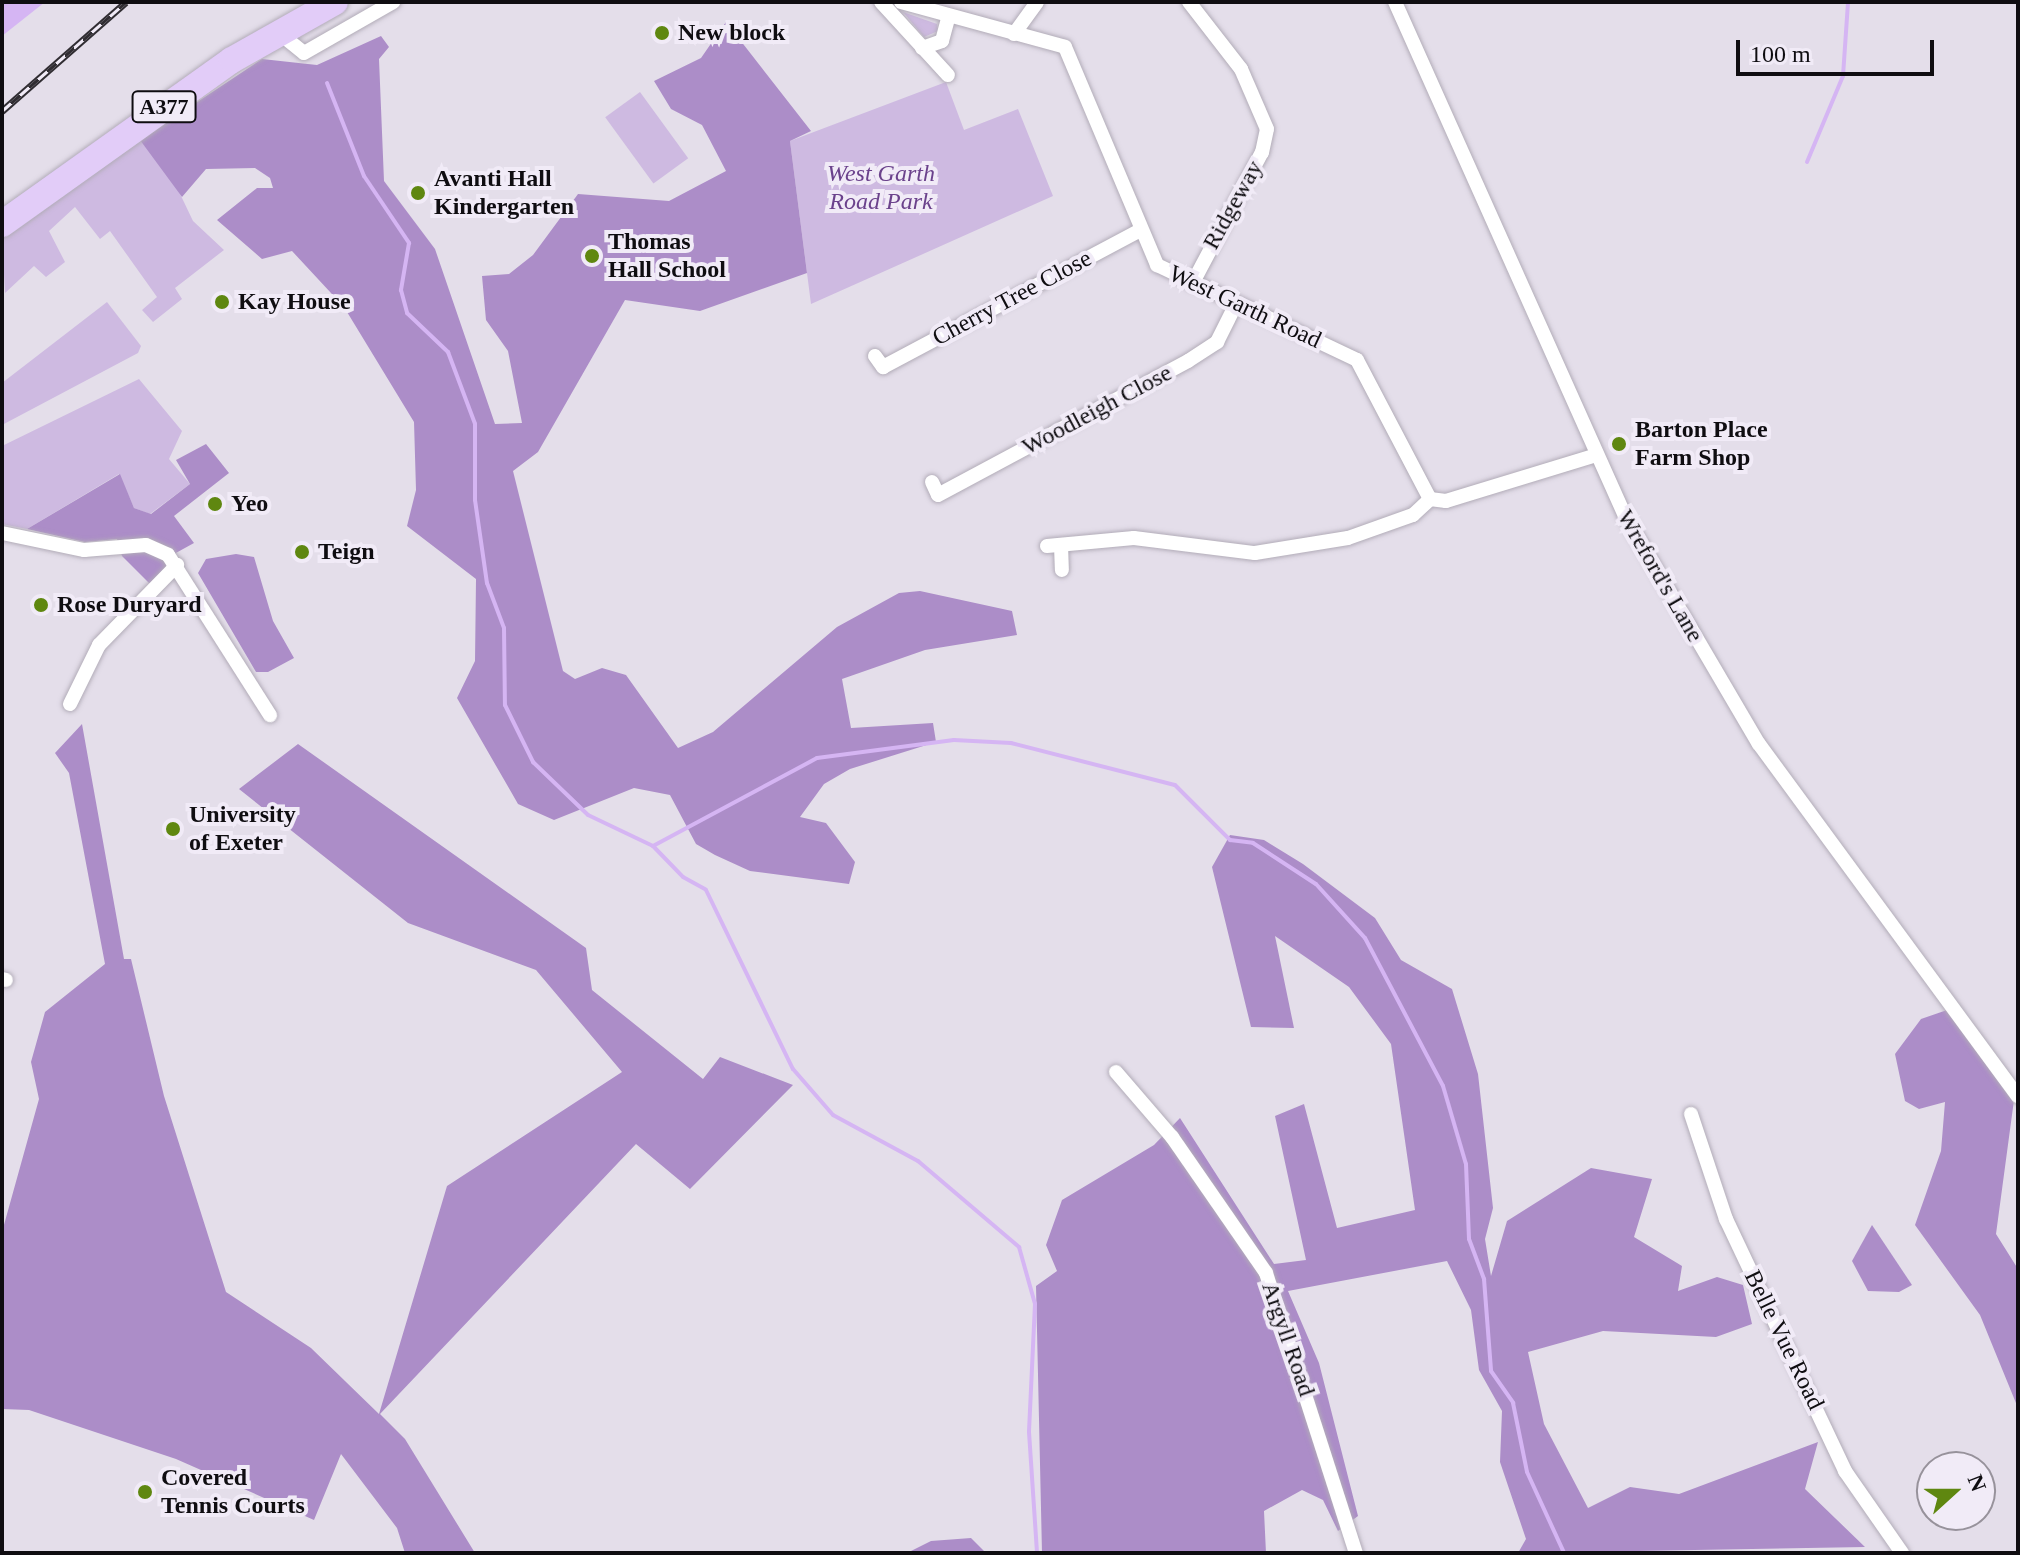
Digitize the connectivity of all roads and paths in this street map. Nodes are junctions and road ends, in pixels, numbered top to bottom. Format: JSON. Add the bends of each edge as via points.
{"nodes":[{"id":1,"x":335,"y":2,"type":"edge"},
{"id":2,"x":393,"y":2,"type":"edge"},
{"id":3,"x":881,"y":2,"type":"edge"},
{"id":4,"x":901,"y":2,"type":"edge"},
{"id":5,"x":1037,"y":2,"type":"edge"},
{"id":6,"x":1189,"y":2,"type":"edge"},
{"id":7,"x":1395,"y":2,"type":"edge"},
{"id":8,"x":948,"y":18,"type":"junction"},
{"id":9,"x":278,"y":32,"type":"junction"},
{"id":10,"x":1014,"y":34,"type":"junction"},
{"id":11,"x":922,"y":48,"type":"junction"},
{"id":12,"x":948,"y":75,"type":"dead end"},
{"id":13,"x":2,"y":224,"type":"edge"},
{"id":14,"x":1141,"y":230,"type":"junction"},
{"id":15,"x":1192,"y":284,"type":"junction"},
{"id":16,"x":1236,"y":304,"type":"junction"},
{"id":17,"x":882,"y":367,"type":"dead end"},
{"id":18,"x":1596,"y":455,"type":"junction"},
{"id":19,"x":938,"y":494,"type":"dead end"},
{"id":20,"x":1430,"y":499,"type":"junction"},
{"id":21,"x":2,"y":533,"type":"edge"},
{"id":22,"x":177,"y":565,"type":"junction"},
{"id":23,"x":1062,"y":570,"type":"dead end"},
{"id":24,"x":70,"y":704,"type":"dead end"},
{"id":25,"x":270,"y":715,"type":"dead end"},
{"id":26,"x":1116,"y":1072,"type":"dead end"},
{"id":27,"x":2018,"y":1096,"type":"edge"},
{"id":28,"x":1691,"y":1114,"type":"dead end"},
{"id":29,"x":1356,"y":1553,"type":"edge"},
{"id":30,"x":1902,"y":1553,"type":"edge"}],
"edges":[{"from":1,"to":9,"type":"highway","number":"A377"},
{"from":2,"to":9,"type":"street","via":[[304,53]]},
{"from":3,"to":11,"type":"street"},
{"from":4,"to":8,"type":"street","name":"West Garth Road"},
{"from":5,"to":10,"type":"street"},
{"from":6,"to":15,"type":"street","name":"Ridgeway","via":[[1241,69],[1267,129],[1262,152]]},
{"from":7,"to":18,"type":"street","name":"Wreford's Lane"},
{"from":8,"to":10,"type":"street","name":"West Garth Road"},
{"from":8,"to":11,"type":"street","via":[[942,41]]},
{"from":9,"to":13,"type":"highway","number":"A377"},
{"from":10,"to":14,"type":"street","name":"West Garth Road","via":[[1065,47]]},
{"from":11,"to":12,"type":"street"},
{"from":14,"to":15,"type":"street","name":"West Garth Road","via":[[1157,265]]},
{"from":14,"to":17,"type":"street","name":"Cherry Tree Close"},
{"from":15,"to":16,"type":"street","name":"West Garth Road"},
{"from":16,"to":19,"type":"street","name":"Woodleigh Close","via":[[1210,348]]},
{"from":16,"to":20,"type":"street","name":"West Garth Road","via":[[1357,360]]},
{"from":18,"to":20,"type":"street","via":[[1446,501]]},
{"from":18,"to":27,"type":"street","name":"Wreford's Lane","via":[[1759,744]]},
{"from":20,"to":23,"type":"street","via":[[1413,515],[1348,538],[1255,553],[1134,538],[1054,545]]},
{"from":21,"to":22,"type":"street","via":[[84,550],[146,545]]},
{"from":22,"to":24,"type":"street","via":[[99,645]]},
{"from":22,"to":25,"type":"street"},
{"from":26,"to":29,"type":"street","name":"Argyll Road","via":[[1180,1147],[1266,1273]]},
{"from":28,"to":30,"type":"street","name":"Belle Vue Road","via":[[1726,1219],[1845,1471]]}]}
